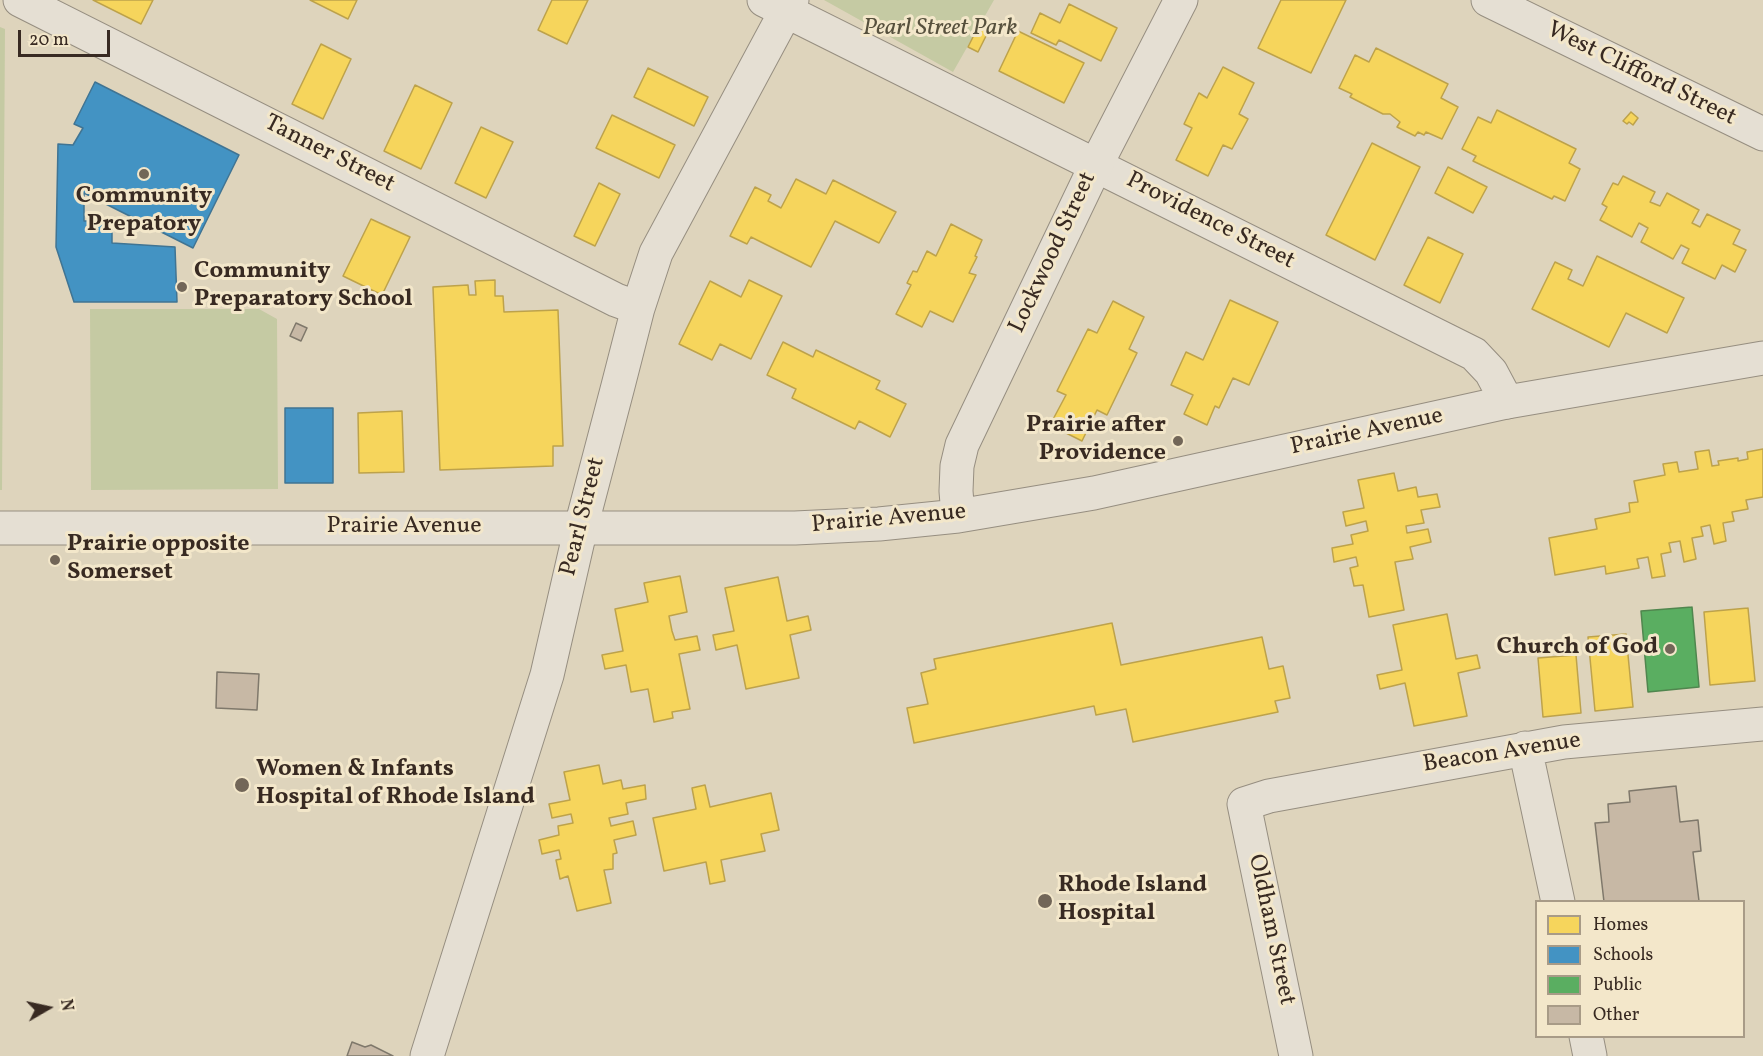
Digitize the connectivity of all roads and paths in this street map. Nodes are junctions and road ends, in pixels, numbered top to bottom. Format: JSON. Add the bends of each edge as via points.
{"nodes":[{"id":1,"x":1181,"y":0,"type":"edge"},
{"id":2,"x":1488,"y":0,"type":"edge"},
{"id":3,"x":35,"y":3,"type":"edge"},
{"id":4,"x":781,"y":4,"type":"edge"},
{"id":5,"x":1763,"y":134,"type":"edge"},
{"id":6,"x":1096,"y":165,"type":"junction"},
{"id":7,"x":638,"y":308,"type":"junction"},
{"id":8,"x":1763,"y":358,"type":"edge"},
{"id":9,"x":1508,"y":402,"type":"junction"},
{"id":10,"x":958,"y":516,"type":"junction"},
{"id":11,"x":581,"y":527,"type":"junction"},
{"id":12,"x":0,"y":528,"type":"edge"},
{"id":13,"x":1763,"y":724,"type":"edge"},
{"id":14,"x":1525,"y":748,"type":"junction"},
{"id":15,"x":1244,"y":804,"type":"joint"},
{"id":16,"x":1558,"y":900,"type":"edge"},
{"id":17,"x":1586,"y":1038,"type":"edge"},
{"id":18,"x":427,"y":1056,"type":"edge"},
{"id":19,"x":1296,"y":1056,"type":"edge"},
{"id":20,"x":1590,"y":1056,"type":"edge"}],
"edges":[{"from":1,"to":6,"type":"street","name":"Lockwood Street"},
{"from":2,"to":5,"type":"street","name":"West Clifford Street"},
{"from":3,"to":7,"type":"street","name":"Tanner Street"},
{"from":4,"to":6,"type":"street","name":"Providence Street"},
{"from":4,"to":7,"type":"street","name":"Pearl Street","via":[[656,254]]},
{"from":6,"to":9,"type":"street","name":"Providence Street","via":[[1473,354],[1491,372]]},
{"from":6,"to":10,"type":"street","name":"Lockwood Street","via":[[962,445],[957,466]]},
{"from":7,"to":11,"type":"street","name":"Pearl Street"},
{"from":8,"to":9,"type":"street","name":"Prairie Avenue"},
{"from":9,"to":10,"type":"street","name":"Prairie Avenue","via":[[1094,493]]},
{"from":10,"to":11,"type":"street","name":"Prairie Avenue","via":[[795,528]]},
{"from":11,"to":12,"type":"street","name":"Prairie Avenue"},
{"from":11,"to":18,"type":"street","name":"Pearl Street","via":[[547,675]]},
{"from":13,"to":14,"type":"street","name":"Beacon Avenue"},
{"from":14,"to":15,"type":"street","name":"Beacon Avenue"},
{"from":14,"to":16,"type":"street"},
{"from":15,"to":19,"type":"street","name":"Oldham Street"},
{"from":17,"to":20,"type":"street"}]}
